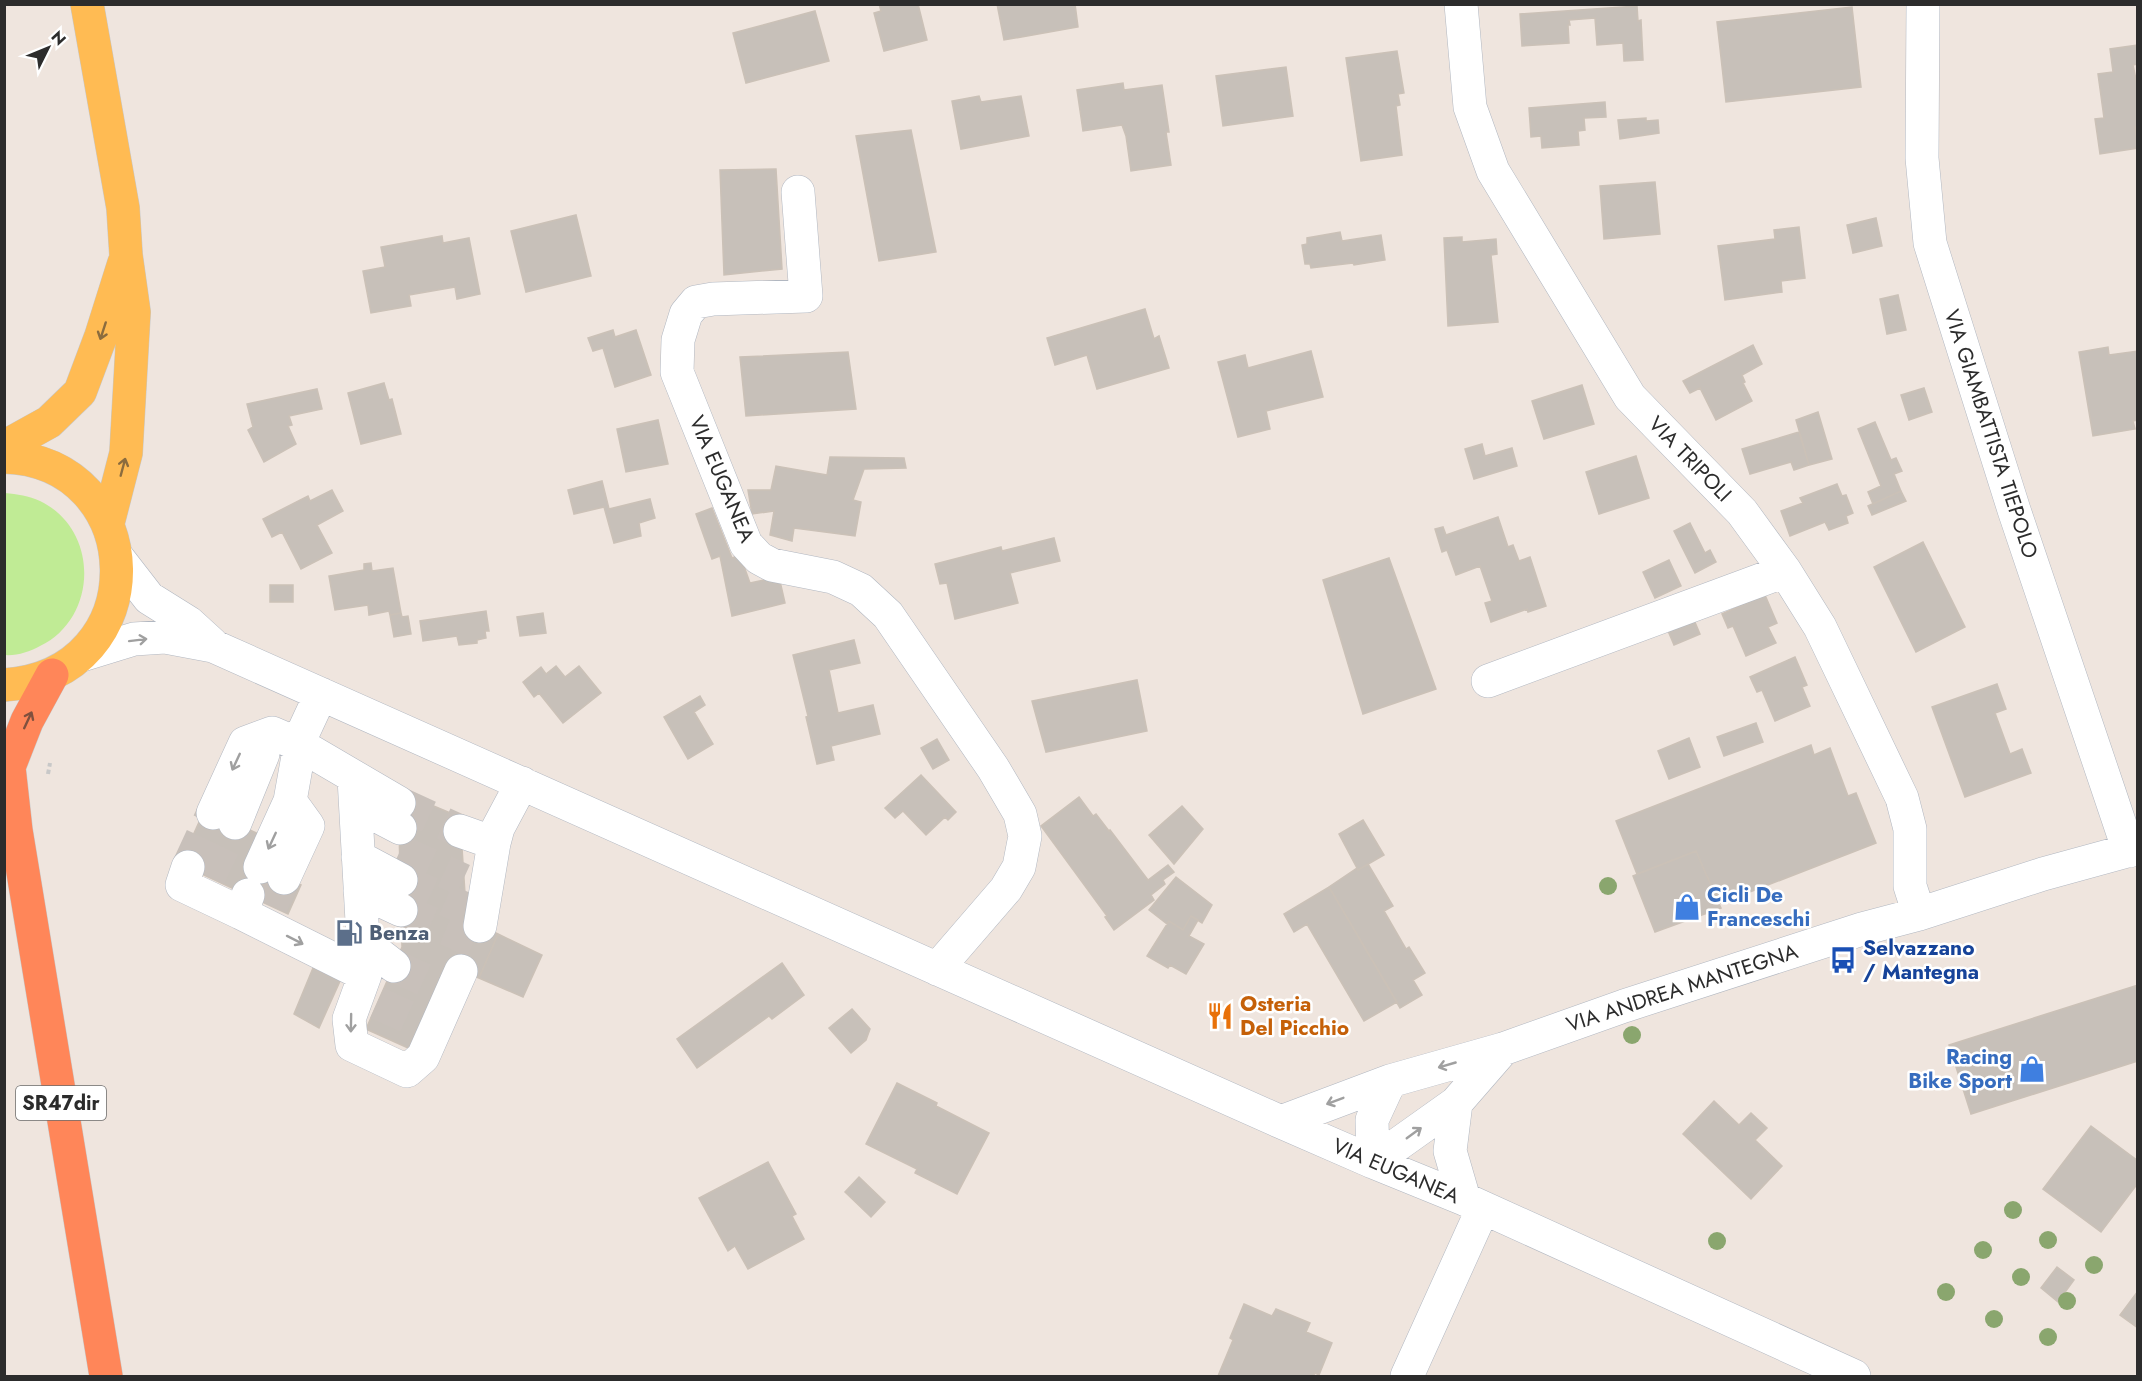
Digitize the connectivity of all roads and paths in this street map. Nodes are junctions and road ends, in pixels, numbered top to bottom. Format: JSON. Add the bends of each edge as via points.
{"nodes":[{"id":1,"x":87,"y":4,"type":"edge"},
{"id":2,"x":1461,"y":4,"type":"edge"},
{"id":3,"x":1923,"y":4,"type":"edge"},
{"id":4,"x":798,"y":192,"type":"dead end"},
{"id":5,"x":126,"y":255,"type":"junction"},
{"id":6,"x":4,"y":447,"type":"edge"},
{"id":7,"x":4,"y":457,"type":"edge"},
{"id":8,"x":108,"y":523,"type":"junction"},
{"id":9,"x":117,"y":558,"type":"junction"},
{"id":10,"x":1785,"y":571,"type":"junction"},
{"id":11,"x":213,"y":646,"type":"junction"},
{"id":12,"x":82,"y":655,"type":"junction"},
{"id":13,"x":52,"y":675,"type":"junction"},
{"id":14,"x":1488,"y":681,"type":"dead end"},
{"id":15,"x":4,"y":685,"type":"edge"},
{"id":16,"x":321,"y":694,"type":"junction"},
{"id":17,"x":286,"y":739,"type":"junction"},
{"id":18,"x":7,"y":761,"type":"edge"},
{"id":19,"x":522,"y":783,"type":"junction"},
{"id":20,"x":224,"y":818,"type":"tunnel mouth"},
{"id":21,"x":356,"y":818,"type":"junction"},
{"id":22,"x":2133,"y":849,"type":"edge"},
{"id":23,"x":400,"y":854,"type":"junction"},
{"id":24,"x":476,"y":878,"type":"dead end"},
{"id":25,"x":200,"y":880,"type":"dead end"},
{"id":26,"x":360,"y":891,"type":"junction"},
{"id":27,"x":261,"y":897,"type":"junction"},
{"id":28,"x":1919,"y":914,"type":"junction"},
{"id":29,"x":937,"y":969,"type":"junction"},
{"id":30,"x":374,"y":984,"type":"junction"},
{"id":31,"x":453,"y":984,"type":"dead end"},
{"id":32,"x":1503,"y":1049,"type":"junction"},
{"id":33,"x":1390,"y":1081,"type":"junction"},
{"id":34,"x":1456,"y":1103,"type":"junction"},
{"id":35,"x":1281,"y":1122,"type":"junction"},
{"id":36,"x":1372,"y":1162,"type":"junction"},
{"id":37,"x":1474,"y":1204,"type":"junction"},
{"id":38,"x":1812,"y":1368,"type":"edge"},
{"id":39,"x":106,"y":1377,"type":"edge"},
{"id":40,"x":1407,"y":1377,"type":"edge"},
{"id":41,"x":1854,"y":1377,"type":"edge"}],
"edges":[{"from":1,"to":5,"type":"main road","via":[[123,208]]},
{"from":2,"to":10,"type":"street","name":"VIA TRIPOLI","via":[[1470,107],[1493,171],[1630,397],[1742,512]]},
{"from":3,"to":22,"type":"street","name":"VIA GIAMBATTISTA TIEPOLO","via":[[1922,158],[1930,243],[2014,510]]},
{"from":4,"to":29,"type":"street","name":"VIA EUGANEA","via":[[806,296],[696,302],[686,314],[678,340],[677,372],[746,544],[772,565],[833,576],[861,590],[888,615],[1020,814],[1025,836],[1019,867],[1006,889]]},
{"from":5,"to":6,"type":"main road","one_way":true,"via":[[102,336],[80,392],[50,422]]},
{"from":8,"to":5,"type":"main road","one_way":true,"via":[[126,453],[134,312]]},
{"from":7,"to":8,"type":"main road","name":"VIA EUGANEA","via":[[24,458],[58,470],[87,493]]},
{"from":8,"to":9,"type":"main road","name":"VIA EUGANEA"},
{"from":9,"to":11,"type":"street","name":"VIA EUGANEA","via":[[149,598],[189,623]]},
{"from":9,"to":12,"type":"main road","name":"VIA EUGANEA","via":[[116,594],[104,627]]},
{"from":10,"to":14,"type":"street"},
{"from":10,"to":28,"type":"street","name":"VIA TRIPOLI","via":[[1825,637],[1902,798],[1910,829],[1910,886]]},
{"from":12,"to":11,"type":"street","name":"VIA EUGANEA","one_way":true,"via":[[134,639],[165,638]]},
{"from":11,"to":16,"type":"street","name":"VIA EUGANEA"},
{"from":12,"to":13,"type":"main road","name":"VIA EUGANEA"},
{"from":13,"to":15,"type":"main road","name":"VIA EUGANEA","via":[[24,684]]},
{"from":18,"to":13,"type":"highway","number":"SR47dir","one_way":true},
{"from":16,"to":17,"type":"street","via":[[301,737]]},
{"from":16,"to":19,"type":"street","name":"VIA EUGANEA"},
{"from":17,"to":20,"type":"street","one_way":true,"via":[[245,743]]},
{"from":17,"to":21,"type":"street"},
{"from":17,"to":27,"type":"street","one_way":true,"via":[[290,801]]},
{"from":18,"to":39,"type":"highway","number":"SR47dir"},
{"from":19,"to":24,"type":"street"},
{"from":19,"to":29,"type":"street","name":"VIA EUGANEA"},
{"from":21,"to":23,"type":"street"},
{"from":21,"to":23,"type":"street"},
{"from":21,"to":26,"type":"street"},
{"from":22,"to":28,"type":"street","name":"VIA ANDREA MANTEGNA"},
{"from":23,"to":26,"type":"street"},
{"from":25,"to":27,"type":"street"},
{"from":26,"to":30,"type":"street","via":[[363,942]]},
{"from":27,"to":30,"type":"street","one_way":true},
{"from":28,"to":32,"type":"street","name":"VIA ANDREA MANTEGNA","via":[[1624,1006]]},
{"from":29,"to":35,"type":"street","name":"VIA EUGANEA"},
{"from":30,"to":31,"type":"street","one_way":true,"via":[[349,1018],[352,1045],[406,1071],[423,1057],[432,1027]]},
{"from":32,"to":33,"type":"street","name":"VIA ANDREA MANTEGNA","one_way":true},
{"from":32,"to":34,"type":"street","name":"VIA ANDREA MANTEGNA"},
{"from":33,"to":35,"type":"street","name":"VIA ANDREA MANTEGNA","one_way":true},
{"from":33,"to":36,"type":"street","via":[[1372,1120]]},
{"from":36,"to":34,"type":"street","name":"VIA ANDREA MANTEGNA","one_way":true},
{"from":34,"to":37,"type":"street","via":[[1450,1151]]},
{"from":35,"to":36,"type":"street","name":"VIA EUGANEA"},
{"from":36,"to":37,"type":"street","name":"VIA EUGANEA"},
{"from":37,"to":38,"type":"street","name":"VIA EUGANEA"},
{"from":37,"to":40,"type":"street"},
{"from":38,"to":41,"type":"street","name":"VIA EUGANEA"}]}
